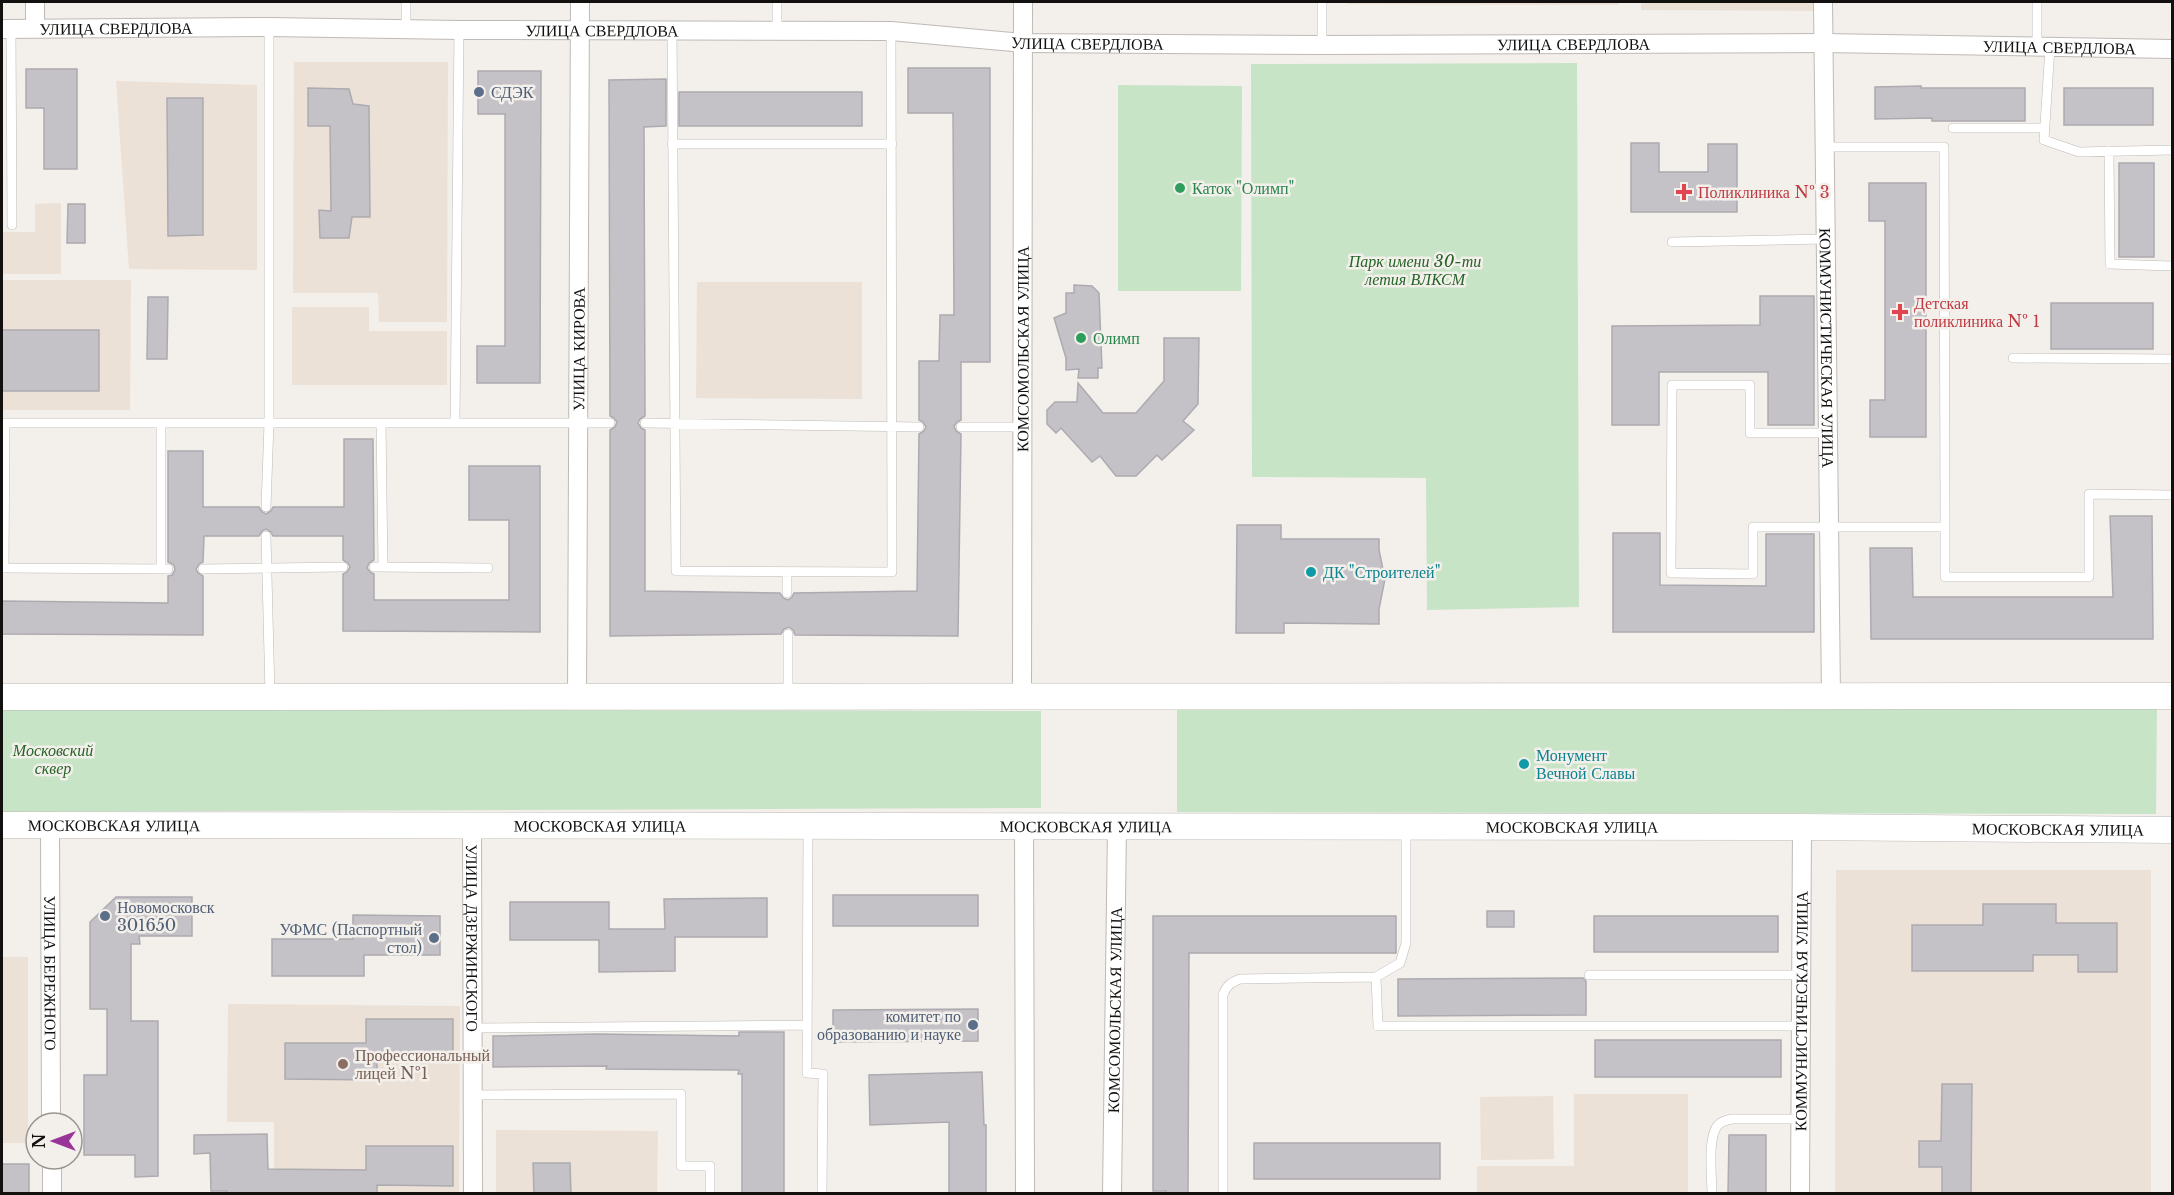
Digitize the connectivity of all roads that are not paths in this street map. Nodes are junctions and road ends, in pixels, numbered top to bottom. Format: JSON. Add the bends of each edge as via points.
{"nodes":[{"id":1,"x":35,"y":2,"type":"edge"},
{"id":2,"x":406,"y":2,"type":"edge"},
{"id":3,"x":580,"y":2,"type":"edge"},
{"id":4,"x":777,"y":2,"type":"edge"},
{"id":5,"x":1023,"y":2,"type":"edge"},
{"id":6,"x":1322,"y":2,"type":"edge"},
{"id":7,"x":1823,"y":2,"type":"edge"},
{"id":8,"x":2037,"y":2,"type":"edge"},
{"id":9,"x":269,"y":27,"type":"junction"},
{"id":10,"x":35,"y":28,"type":"junction"},
{"id":11,"x":6,"y":29,"type":"edge"},
{"id":12,"x":406,"y":29,"type":"junction"},
{"id":13,"x":459,"y":30,"type":"junction"},
{"id":14,"x":580,"y":30,"type":"junction"},
{"id":15,"x":672,"y":30,"type":"junction"},
{"id":16,"x":777,"y":30,"type":"junction"},
{"id":17,"x":891,"y":31,"type":"junction"},
{"id":18,"x":1023,"y":43,"type":"junction"},
{"id":19,"x":1824,"y":43,"type":"junction"},
{"id":20,"x":1322,"y":45,"type":"junction"},
{"id":21,"x":2044,"y":47,"type":"junction"},
{"id":22,"x":2172,"y":49,"type":"edge"},
{"id":23,"x":1953,"y":128,"type":"dead end"},
{"id":24,"x":2045,"y":128,"type":"junction"},
{"id":25,"x":672,"y":144,"type":"junction"},
{"id":26,"x":891,"y":144,"type":"junction"},
{"id":27,"x":1825,"y":147,"type":"junction"},
{"id":28,"x":2172,"y":150,"type":"edge"},
{"id":29,"x":2109,"y":151,"type":"junction"},
{"id":30,"x":6,"y":162,"type":"edge"},
{"id":31,"x":12,"y":225,"type":"dead end"},
{"id":32,"x":1826,"y":239,"type":"junction"},
{"id":33,"x":1672,"y":242,"type":"dead end"},
{"id":34,"x":2172,"y":266,"type":"edge"},
{"id":35,"x":2013,"y":358,"type":"dead end"},
{"id":36,"x":2172,"y":359,"type":"edge"},
{"id":37,"x":3,"y":423,"type":"edge"},
{"id":38,"x":161,"y":423,"type":"junction"},
{"id":39,"x":268,"y":423,"type":"junction"},
{"id":40,"x":381,"y":423,"type":"junction"},
{"id":41,"x":455,"y":423,"type":"junction"},
{"id":42,"x":579,"y":423,"type":"junction"},
{"id":43,"x":610,"y":423,"type":"dead end"},
{"id":44,"x":645,"y":423,"type":"dead end"},
{"id":45,"x":675,"y":423,"type":"junction"},
{"id":46,"x":892,"y":426,"type":"junction"},
{"id":47,"x":919,"y":427,"type":"dead end"},
{"id":48,"x":961,"y":427,"type":"dead end"},
{"id":49,"x":1023,"y":427,"type":"junction"},
{"id":50,"x":1828,"y":433,"type":"junction"},
{"id":51,"x":2172,"y":495,"type":"edge"},
{"id":52,"x":266,"y":507,"type":"dead end"},
{"id":53,"x":1829,"y":527,"type":"junction"},
{"id":54,"x":1945,"y":527,"type":"junction"},
{"id":55,"x":266,"y":536,"type":"dead end"},
{"id":56,"x":343,"y":567,"type":"dead end"},
{"id":57,"x":3,"y":568,"type":"edge"},
{"id":58,"x":267,"y":568,"type":"junction"},
{"id":59,"x":488,"y":568,"type":"dead end"},
{"id":60,"x":203,"y":569,"type":"dead end"},
{"id":61,"x":787,"y":572,"type":"junction"},
{"id":62,"x":787,"y":593,"type":"dead end"},
{"id":63,"x":788,"y":634,"type":"dead end"},
{"id":64,"x":1831,"y":696,"type":"junction"},
{"id":65,"x":2172,"y":696,"type":"edge"},
{"id":66,"x":2,"y":697,"type":"edge"},
{"id":67,"x":270,"y":697,"type":"junction"},
{"id":68,"x":577,"y":697,"type":"junction"},
{"id":69,"x":788,"y":697,"type":"junction"},
{"id":70,"x":1022,"y":697,"type":"junction"},
{"id":71,"x":2,"y":825,"type":"edge"},
{"id":72,"x":50,"y":825,"type":"junction"},
{"id":73,"x":472,"y":826,"type":"junction"},
{"id":74,"x":808,"y":826,"type":"junction"},
{"id":75,"x":1024,"y":826,"type":"junction"},
{"id":76,"x":1117,"y":826,"type":"junction"},
{"id":77,"x":1406,"y":827,"type":"junction"},
{"id":78,"x":1802,"y":827,"type":"junction"},
{"id":79,"x":2172,"y":830,"type":"edge"},
{"id":80,"x":1589,"y":975,"type":"dead end"},
{"id":81,"x":1801,"y":975,"type":"junction"},
{"id":82,"x":1376,"y":977,"type":"junction"},
{"id":83,"x":807,"y":1025,"type":"junction"},
{"id":84,"x":1801,"y":1026,"type":"junction"},
{"id":85,"x":473,"y":1028,"type":"junction"},
{"id":86,"x":473,"y":1095,"type":"junction"},
{"id":87,"x":51,"y":1111,"type":"edge"},
{"id":88,"x":1800,"y":1119,"type":"junction"},
{"id":89,"x":52,"y":1171,"type":"edge"},
{"id":90,"x":52,"y":1194,"type":"edge"},
{"id":91,"x":473,"y":1194,"type":"edge"},
{"id":92,"x":710,"y":1194,"type":"edge"},
{"id":93,"x":822,"y":1194,"type":"edge"},
{"id":94,"x":1025,"y":1194,"type":"edge"},
{"id":95,"x":1112,"y":1194,"type":"edge"},
{"id":96,"x":1223,"y":1194,"type":"edge"},
{"id":97,"x":1712,"y":1194,"type":"edge"},
{"id":98,"x":1800,"y":1194,"type":"edge"}],
"edges":[{"from":1,"to":10,"type":"street"},
{"from":2,"to":12,"type":"lane"},
{"from":3,"to":14,"type":"street","name":"УЛИЦА КИРОВА"},
{"from":4,"to":16,"type":"lane"},
{"from":5,"to":18,"type":"street","name":"КОМСОМОЛЬСКАЯ УЛИЦА"},
{"from":6,"to":20,"type":"lane"},
{"from":7,"to":19,"type":"street","name":"КОММУНИСТИЧЕСКАЯ УЛИЦА"},
{"from":8,"to":21,"type":"lane"},
{"from":9,"to":10,"type":"street","name":"УЛИЦА СВЕРДЛОВА"},
{"from":9,"to":12,"type":"street","name":"УЛИЦА СВЕРДЛОВА"},
{"from":9,"to":39,"type":"lane"},
{"from":10,"to":11,"type":"street","name":"УЛИЦА СВЕРДЛОВА"},
{"from":11,"to":30,"type":"lane"},
{"from":12,"to":13,"type":"street","name":"УЛИЦА СВЕРДЛОВА"},
{"from":13,"to":14,"type":"street","name":"УЛИЦА СВЕРДЛОВА"},
{"from":13,"to":41,"type":"lane"},
{"from":14,"to":15,"type":"street","name":"УЛИЦА СВЕРДЛОВА"},
{"from":14,"to":42,"type":"street","name":"УЛИЦА КИРОВА"},
{"from":15,"to":16,"type":"street","name":"УЛИЦА СВЕРДЛОВА"},
{"from":15,"to":25,"type":"lane"},
{"from":16,"to":17,"type":"street","name":"УЛИЦА СВЕРДЛОВА"},
{"from":17,"to":18,"type":"street","name":"УЛИЦА СВЕРДЛОВА"},
{"from":17,"to":26,"type":"lane"},
{"from":18,"to":20,"type":"street","name":"УЛИЦА СВЕРДЛОВА"},
{"from":18,"to":49,"type":"street","name":"КОМСОМОЛЬСКАЯ УЛИЦА"},
{"from":19,"to":20,"type":"street","name":"УЛИЦА СВЕРДЛОВА"},
{"from":19,"to":21,"type":"street","name":"УЛИЦА СВЕРДЛОВА"},
{"from":19,"to":27,"type":"street","name":"КОММУНИСТИЧЕСКАЯ УЛИЦА"},
{"from":21,"to":22,"type":"street","name":"УЛИЦА СВЕРДЛОВА"},
{"from":21,"to":24,"type":"lane"},
{"from":23,"to":24,"type":"lane"},
{"from":24,"to":29,"type":"lane","via":[[2044,140],[2079,152]]},
{"from":25,"to":26,"type":"lane"},
{"from":25,"to":45,"type":"lane"},
{"from":26,"to":46,"type":"lane"},
{"from":27,"to":32,"type":"street","name":"КОММУНИСТИЧЕСКАЯ УЛИЦА"},
{"from":27,"to":54,"type":"lane","via":[[1944,147]]},
{"from":28,"to":29,"type":"lane"},
{"from":29,"to":34,"type":"lane","via":[[2110,264]]},
{"from":30,"to":31,"type":"lane"},
{"from":32,"to":33,"type":"lane"},
{"from":32,"to":50,"type":"street","name":"КОММУНИСТИЧЕСКАЯ УЛИЦА"},
{"from":35,"to":36,"type":"lane"},
{"from":37,"to":38,"type":"lane"},
{"from":37,"to":57,"type":"lane"},
{"from":38,"to":39,"type":"lane"},
{"from":38,"to":57,"type":"lane","via":[[165,568]]},
{"from":39,"to":40,"type":"lane"},
{"from":39,"to":52,"type":"lane"},
{"from":40,"to":41,"type":"lane"},
{"from":40,"to":59,"type":"lane","via":[[378,567]]},
{"from":41,"to":42,"type":"lane"},
{"from":42,"to":43,"type":"lane"},
{"from":42,"to":68,"type":"street","name":"УЛИЦА КИРОВА"},
{"from":44,"to":45,"type":"lane"},
{"from":45,"to":46,"type":"lane"},
{"from":45,"to":61,"type":"lane","via":[[676,571]]},
{"from":46,"to":47,"type":"lane"},
{"from":46,"to":61,"type":"lane","via":[[892,572]]},
{"from":48,"to":49,"type":"lane"},
{"from":49,"to":70,"type":"street","name":"КОМСОМОЛЬСКАЯ УЛИЦА"},
{"from":50,"to":53,"type":"street","name":"КОММУНИСТИЧЕСКАЯ УЛИЦА"},
{"from":50,"to":53,"type":"lane","via":[[1750,433],[1750,385],[1672,385],[1671,573],[1753,574],[1753,527]]},
{"from":51,"to":54,"type":"lane","via":[[2089,495],[2089,577],[1945,577]]},
{"from":53,"to":54,"type":"lane"},
{"from":53,"to":64,"type":"street","name":"КОММУНИСТИЧЕСКАЯ УЛИЦА"},
{"from":55,"to":58,"type":"lane"},
{"from":56,"to":58,"type":"lane"},
{"from":58,"to":60,"type":"lane"},
{"from":58,"to":67,"type":"lane"},
{"from":61,"to":62,"type":"lane"},
{"from":63,"to":69,"type":"lane"},
{"from":64,"to":65,"type":"main road"},
{"from":64,"to":70,"type":"main road"},
{"from":66,"to":67,"type":"main road"},
{"from":67,"to":68,"type":"main road"},
{"from":68,"to":69,"type":"main road"},
{"from":69,"to":70,"type":"main road"},
{"from":71,"to":72,"type":"main road","name":"МОСКОВСКАЯ УЛИЦА"},
{"from":72,"to":73,"type":"main road","name":"МОСКОВСКАЯ УЛИЦА"},
{"from":72,"to":87,"type":"street","name":"УЛИЦА БЕРЕЖНОГО"},
{"from":73,"to":74,"type":"main road","name":"МОСКОВСКАЯ УЛИЦА"},
{"from":73,"to":85,"type":"street","name":"УЛИЦА ДЗЕРЖИНСКОГО"},
{"from":74,"to":75,"type":"main road","name":"МОСКОВСКАЯ УЛИЦА"},
{"from":74,"to":83,"type":"lane"},
{"from":75,"to":76,"type":"main road","name":"МОСКОВСКАЯ УЛИЦА"},
{"from":75,"to":94,"type":"street"},
{"from":76,"to":77,"type":"main road","name":"МОСКОВСКАЯ УЛИЦА"},
{"from":76,"to":95,"type":"street","name":"КОМСОМОЛЬСКАЯ УЛИЦА"},
{"from":77,"to":78,"type":"main road","name":"МОСКОВСКАЯ УЛИЦА"},
{"from":77,"to":82,"type":"lane","via":[[1406,943],[1400,963]]},
{"from":78,"to":79,"type":"main road","name":"МОСКОВСКАЯ УЛИЦА"},
{"from":78,"to":81,"type":"street","name":"КОММУНИСТИЧЕСКАЯ УЛИЦА"},
{"from":80,"to":81,"type":"lane"},
{"from":81,"to":84,"type":"street","name":"КОММУНИСТИЧЕСКАЯ УЛИЦА"},
{"from":82,"to":84,"type":"lane","via":[[1378,1026]]},
{"from":82,"to":96,"type":"lane","via":[[1240,979],[1226,988]]},
{"from":83,"to":85,"type":"lane"},
{"from":83,"to":93,"type":"lane","via":[[807,1073],[823,1074]]},
{"from":84,"to":88,"type":"street","name":"КОММУНИСТИЧЕСКАЯ УЛИЦА"},
{"from":85,"to":86,"type":"street","name":"УЛИЦА ДЗЕРЖИНСКОГО"},
{"from":86,"to":91,"type":"street","name":"УЛИЦА ДЗЕРЖИНСКОГО"},
{"from":86,"to":92,"type":"lane","via":[[681,1094],[681,1166],[710,1166]]},
{"from":88,"to":97,"type":"lane","via":[[1732,1119],[1716,1126]]},
{"from":88,"to":98,"type":"street","name":"КОММУНИСТИЧЕСКАЯ УЛИЦА"},
{"from":89,"to":90,"type":"street"}]}
